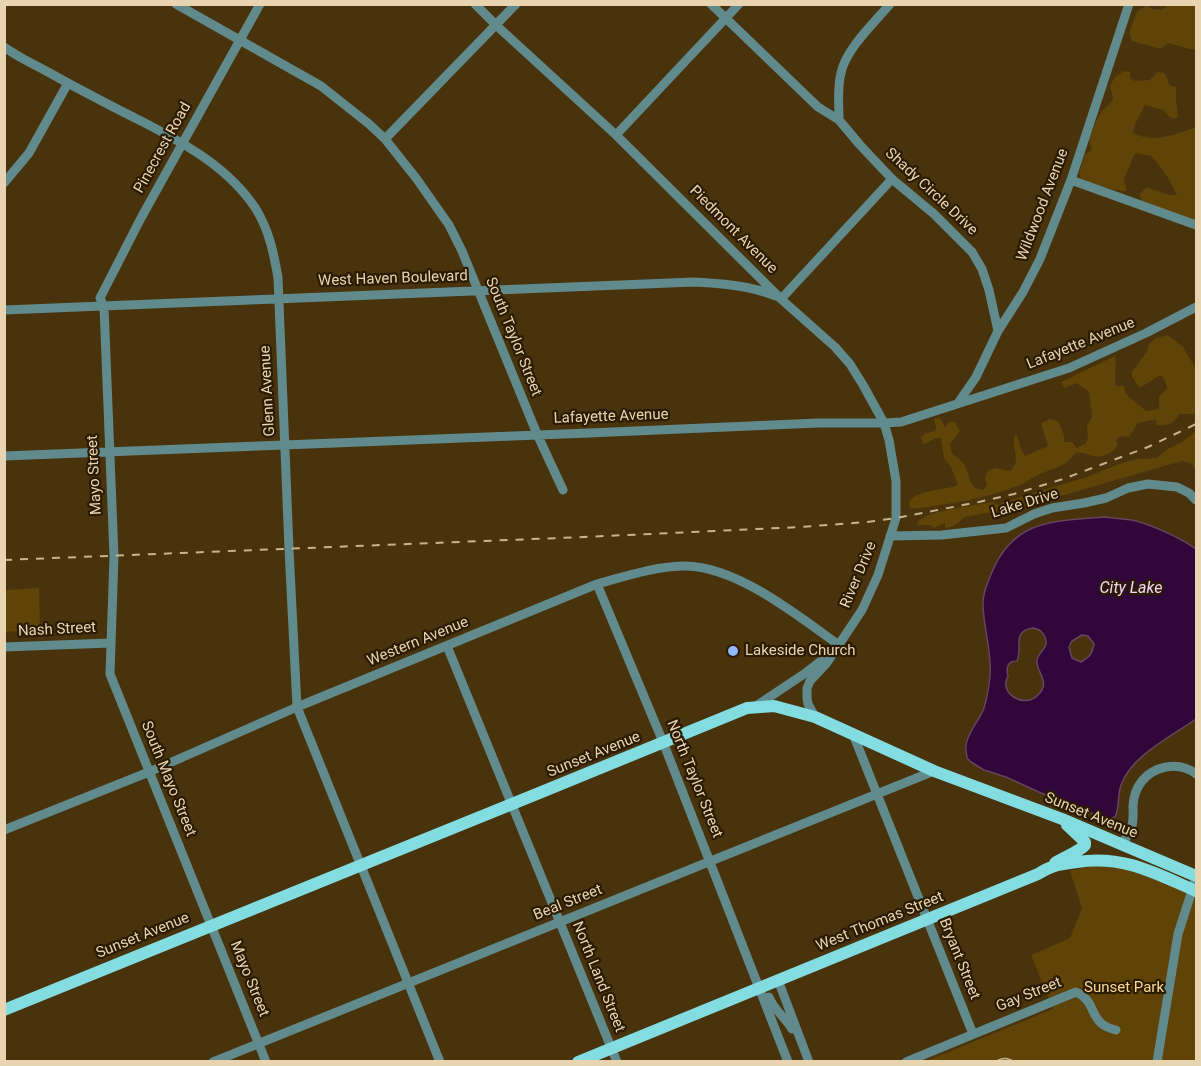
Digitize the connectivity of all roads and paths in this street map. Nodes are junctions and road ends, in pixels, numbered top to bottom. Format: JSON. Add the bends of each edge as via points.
{"nodes":[{"id":1,"x":176,"y":4,"type":"edge"},
{"id":2,"x":260,"y":4,"type":"edge"},
{"id":3,"x":475,"y":4,"type":"edge"},
{"id":4,"x":516,"y":4,"type":"edge"},
{"id":5,"x":711,"y":4,"type":"edge"},
{"id":6,"x":739,"y":4,"type":"edge"},
{"id":7,"x":890,"y":4,"type":"edge"},
{"id":8,"x":1129,"y":4,"type":"edge"},
{"id":9,"x":725,"y":18,"type":"junction"},
{"id":10,"x":496,"y":26,"type":"junction"},
{"id":11,"x":240,"y":40,"type":"junction"},
{"id":12,"x":4,"y":47,"type":"edge"},
{"id":13,"x":68,"y":83,"type":"junction"},
{"id":14,"x":839,"y":120,"type":"junction"},
{"id":15,"x":616,"y":135,"type":"junction"},
{"id":16,"x":385,"y":139,"type":"junction"},
{"id":17,"x":183,"y":143,"type":"junction"},
{"id":18,"x":892,"y":179,"type":"junction"},
{"id":19,"x":1071,"y":180,"type":"junction"},
{"id":20,"x":4,"y":183,"type":"edge"},
{"id":21,"x":1197,"y":225,"type":"edge"},
{"id":22,"x":478,"y":291,"type":"junction"},
{"id":23,"x":781,"y":298,"type":"junction"},
{"id":24,"x":279,"y":299,"type":"junction"},
{"id":25,"x":104,"y":307,"type":"junction"},
{"id":26,"x":1197,"y":307,"type":"edge"},
{"id":27,"x":4,"y":310,"type":"edge"},
{"id":28,"x":998,"y":331,"type":"junction"},
{"id":29,"x":958,"y":403,"type":"junction"},
{"id":30,"x":884,"y":423,"type":"junction"},
{"id":31,"x":537,"y":434,"type":"junction"},
{"id":32,"x":286,"y":444,"type":"junction"},
{"id":33,"x":109,"y":452,"type":"junction"},
{"id":34,"x":4,"y":456,"type":"edge"},
{"id":35,"x":563,"y":490,"type":"dead end"},
{"id":36,"x":1197,"y":500,"type":"edge"},
{"id":37,"x":896,"y":518,"type":"joint"},
{"id":38,"x":890,"y":536,"type":"junction"},
{"id":39,"x":597,"y":584,"type":"junction"},
{"id":40,"x":111,"y":642,"type":"junction"},
{"id":41,"x":447,"y":646,"type":"junction"},
{"id":42,"x":4,"y":647,"type":"edge"},
{"id":43,"x":836,"y":649,"type":"junction"},
{"id":44,"x":756,"y":706,"type":"junction"},
{"id":45,"x":297,"y":707,"type":"junction"},
{"id":46,"x":815,"y":717,"type":"junction"},
{"id":47,"x":853,"y":734,"type":"junction"},
{"id":48,"x":663,"y":742,"type":"junction"},
{"id":49,"x":934,"y":771,"type":"junction"},
{"id":50,"x":149,"y":772,"type":"junction"},
{"id":51,"x":1197,"y":774,"type":"edge"},
{"id":52,"x":876,"y":795,"type":"junction"},
{"id":53,"x":512,"y":805,"type":"junction"},
{"id":54,"x":1062,"y":819,"type":"junction"},
{"id":55,"x":4,"y":830,"type":"edge"},
{"id":56,"x":1120,"y":844,"type":"junction"},
{"id":57,"x":710,"y":861,"type":"junction"},
{"id":58,"x":360,"y":866,"type":"junction"},
{"id":59,"x":1052,"y":866,"type":"junction"},
{"id":60,"x":1195,"y":883,"type":"edge"},
{"id":61,"x":926,"y":919,"type":"junction"},
{"id":62,"x":559,"y":923,"type":"junction"},
{"id":63,"x":212,"y":925,"type":"junction"},
{"id":64,"x":778,"y":980,"type":"junction"},
{"id":65,"x":408,"y":983,"type":"junction"},
{"id":66,"x":762,"y":987,"type":"junction"},
{"id":67,"x":4,"y":1010,"type":"edge"},
{"id":68,"x":1116,"y":1030,"type":"dead end"},
{"id":69,"x":973,"y":1034,"type":"junction"},
{"id":70,"x":259,"y":1044,"type":"junction"},
{"id":71,"x":611,"y":1048,"type":"junction"},
{"id":72,"x":805,"y":1052,"type":"junction"},
{"id":73,"x":213,"y":1062,"type":"edge"},
{"id":74,"x":266,"y":1062,"type":"edge"},
{"id":75,"x":440,"y":1062,"type":"edge"},
{"id":76,"x":578,"y":1062,"type":"edge"},
{"id":77,"x":616,"y":1062,"type":"edge"},
{"id":78,"x":788,"y":1062,"type":"edge"},
{"id":79,"x":809,"y":1062,"type":"edge"},
{"id":80,"x":906,"y":1062,"type":"edge"},
{"id":81,"x":1157,"y":1062,"type":"edge"}],
"edges":[{"from":1,"to":11,"type":"street","name":"South Taylor Street"},
{"from":2,"to":11,"type":"street","name":"Pinecrest Road"},
{"from":3,"to":10,"type":"street","name":"Piedmont Avenue"},
{"from":4,"to":10,"type":"street"},
{"from":5,"to":9,"type":"street"},
{"from":6,"to":9,"type":"street"},
{"from":7,"to":14,"type":"street","via":[[860,39],[841,70]]},
{"from":8,"to":19,"type":"street","name":"Wildwood Avenue"},
{"from":9,"to":14,"type":"street","via":[[818,107]]},
{"from":9,"to":15,"type":"street"},
{"from":10,"to":15,"type":"street","name":"Piedmont Avenue"},
{"from":10,"to":16,"type":"street"},
{"from":11,"to":16,"type":"street","name":"South Taylor Street","via":[[321,86]]},
{"from":11,"to":17,"type":"street","name":"Pinecrest Road"},
{"from":12,"to":13,"type":"street","name":"Glenn Avenue"},
{"from":13,"to":17,"type":"street","name":"Glenn Avenue"},
{"from":13,"to":20,"type":"street","via":[[29,153]]},
{"from":14,"to":18,"type":"street","name":"Shady Circle Drive"},
{"from":15,"to":23,"type":"street","name":"Piedmont Avenue"},
{"from":16,"to":22,"type":"street","name":"South Taylor Street","via":[[449,225]]},
{"from":17,"to":24,"type":"street","name":"Glenn Avenue","via":[[224,174],[256,210],[269,237]]},
{"from":17,"to":25,"type":"street","name":"Pinecrest Road","via":[[100,298]]},
{"from":18,"to":23,"type":"street"},
{"from":18,"to":28,"type":"street","name":"Shady Circle Drive","via":[[934,214],[978,260]]},
{"from":19,"to":21,"type":"street"},
{"from":19,"to":28,"type":"street","name":"Wildwood Avenue","via":[[1040,259]]},
{"from":22,"to":23,"type":"street","name":"West Haven Boulevard","via":[[694,282],[739,285]]},
{"from":22,"to":24,"type":"street","name":"West Haven Boulevard"},
{"from":22,"to":31,"type":"street","name":"South Taylor Street"},
{"from":23,"to":30,"type":"street","name":"Piedmont Avenue","via":[[850,364]]},
{"from":24,"to":25,"type":"street","name":"West Haven Boulevard"},
{"from":24,"to":32,"type":"street","name":"Glenn Avenue"},
{"from":25,"to":27,"type":"street","name":"West Haven Boulevard"},
{"from":25,"to":33,"type":"street","name":"Mayo Street"},
{"from":26,"to":29,"type":"street","name":"Lafayette Avenue","via":[[1069,368]]},
{"from":28,"to":29,"type":"street","name":"Wildwood Avenue","via":[[976,377]]},
{"from":29,"to":30,"type":"street","name":"Lafayette Avenue","via":[[902,422]]},
{"from":30,"to":31,"type":"street","name":"Lafayette Avenue"},
{"from":30,"to":37,"type":"street","name":"Piedmont Avenue","via":[[896,481]]},
{"from":31,"to":32,"type":"street","name":"Lafayette Avenue"},
{"from":31,"to":35,"type":"street","name":"South Taylor Street"},
{"from":32,"to":33,"type":"street","name":"Lafayette Avenue"},
{"from":32,"to":45,"type":"street","name":"Glenn Avenue"},
{"from":33,"to":34,"type":"street","name":"Lafayette Avenue"},
{"from":33,"to":40,"type":"street","name":"Mayo Street","via":[[114,556]]},
{"from":36,"to":38,"type":"street","name":"Lake Drive","via":[[1177,487],[1148,484],[1106,498],[1052,508],[1006,528]]},
{"from":37,"to":38,"type":"street","name":"River Drive"},
{"from":38,"to":43,"type":"street","name":"River Drive","via":[[862,610]]},
{"from":39,"to":41,"type":"street","name":"Western Avenue"},
{"from":39,"to":43,"type":"street","name":"Western Avenue","via":[[666,568],[703,568],[757,590],[796,614]]},
{"from":39,"to":48,"type":"street","name":"North Taylor Street"},
{"from":40,"to":42,"type":"street","name":"Nash Street"},
{"from":40,"to":50,"type":"street","name":"South Mayo Street","via":[[110,674]]},
{"from":41,"to":45,"type":"street","name":"Western Avenue"},
{"from":41,"to":53,"type":"street","name":"North Land Street"},
{"from":43,"to":44,"type":"street","name":"River Drive"},
{"from":43,"to":46,"type":"street","name":"River Drive","via":[[807,688],[808,704]]},
{"from":44,"to":46,"type":"main road","name":"Sunset Avenue","via":[[774,706]]},
{"from":44,"to":48,"type":"main road","name":"Sunset Avenue"},
{"from":45,"to":50,"type":"street","name":"Western Avenue"},
{"from":45,"to":58,"type":"street","name":"Glenn Avenue"},
{"from":46,"to":47,"type":"main road","name":"Sunset Avenue"},
{"from":47,"to":49,"type":"main road","name":"Sunset Avenue"},
{"from":47,"to":52,"type":"street","name":"Bryant Street"},
{"from":48,"to":53,"type":"main road","name":"Sunset Avenue"},
{"from":48,"to":57,"type":"street","name":"North Taylor Street"},
{"from":49,"to":52,"type":"street","name":"Beal Street"},
{"from":49,"to":54,"type":"main road","name":"Sunset Avenue"},
{"from":50,"to":55,"type":"street","name":"Western Avenue"},
{"from":50,"to":63,"type":"street","name":"South Mayo Street"},
{"from":51,"to":56,"type":"street","via":[[1180,766],[1147,775],[1135,793],[1131,830]]},
{"from":52,"to":57,"type":"street","name":"Beal Street"},
{"from":52,"to":61,"type":"street","name":"Bryant Street"},
{"from":53,"to":58,"type":"main road","name":"Sunset Avenue"},
{"from":53,"to":62,"type":"street","name":"North Land Street"},
{"from":54,"to":56,"type":"main road","name":"Sunset Avenue"},
{"from":54,"to":59,"type":"main road","via":[[1085,845]]},
{"from":56,"to":60,"type":"main road","name":"Sunset Avenue"},
{"from":57,"to":62,"type":"street","name":"Beal Street"},
{"from":57,"to":66,"type":"street","name":"North Taylor Street"},
{"from":58,"to":63,"type":"main road","name":"Sunset Avenue"},
{"from":58,"to":65,"type":"street","name":"Glenn Avenue"},
{"from":59,"to":60,"type":"main road","name":"West Thomas Street","via":[[1085,861],[1124,862]]},
{"from":59,"to":61,"type":"main road","name":"West Thomas Street"},
{"from":60,"to":81,"type":"street","via":[[1178,934]]},
{"from":61,"to":64,"type":"main road","name":"West Thomas Street"},
{"from":61,"to":69,"type":"street","name":"Bryant Street"},
{"from":62,"to":65,"type":"street","name":"Beal Street"},
{"from":62,"to":71,"type":"street","name":"North Land Street"},
{"from":63,"to":67,"type":"main road","name":"Sunset Avenue"},
{"from":63,"to":70,"type":"street","name":"Mayo Street"},
{"from":64,"to":66,"type":"main road","name":"West Thomas Street"},
{"from":64,"to":72,"type":"street"},
{"from":65,"to":70,"type":"street","name":"Beal Street"},
{"from":65,"to":75,"type":"street","name":"Glenn Avenue"},
{"from":66,"to":71,"type":"main road","name":"West Thomas Street"},
{"from":66,"to":72,"type":"street"},
{"from":66,"to":78,"type":"street"},
{"from":68,"to":69,"type":"street","name":"Gay Street","via":[[1103,1025],[1085,996],[1076,992]]},
{"from":69,"to":80,"type":"street","name":"Gay Street"},
{"from":70,"to":73,"type":"street","name":"Beal Street"},
{"from":70,"to":74,"type":"street","name":"Mayo Street"},
{"from":71,"to":76,"type":"main road","name":"West Thomas Street"},
{"from":71,"to":77,"type":"street","name":"North Land Street"},
{"from":72,"to":79,"type":"street"}]}
